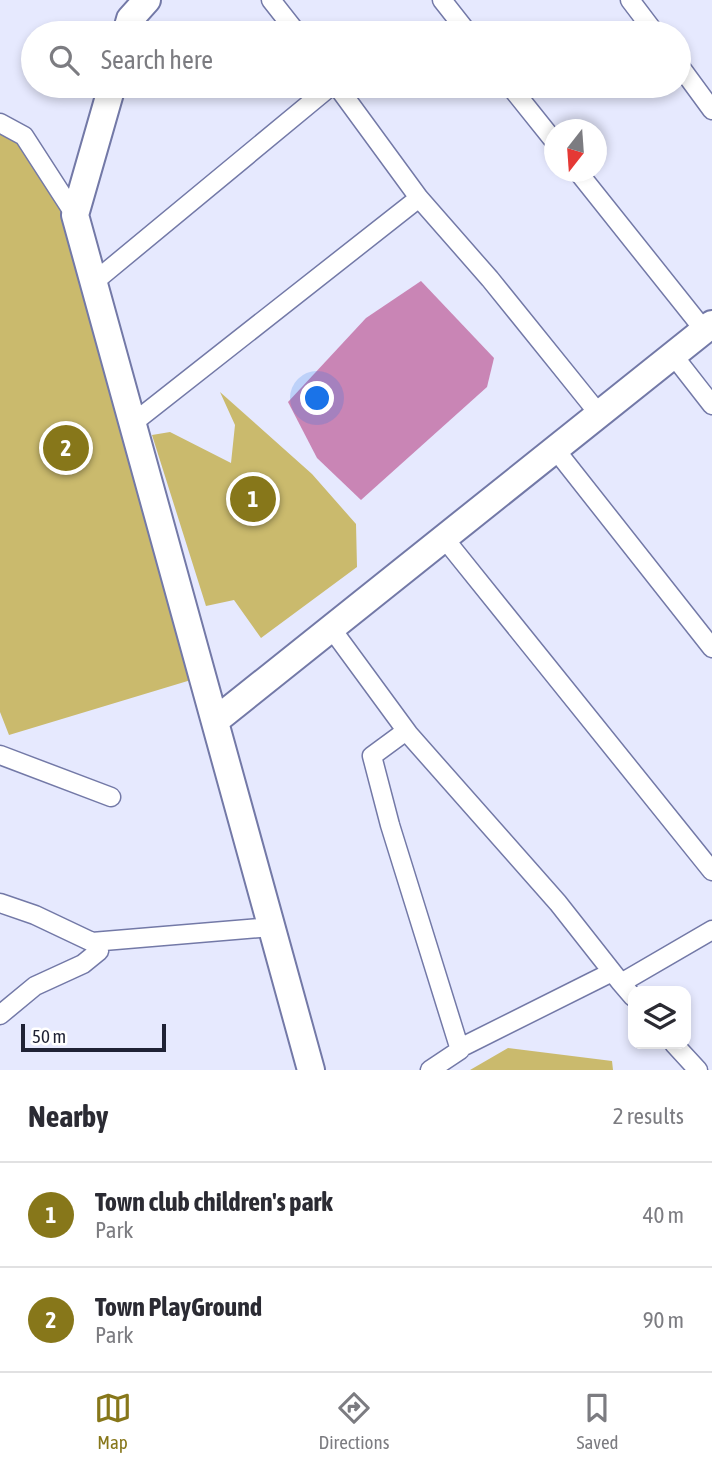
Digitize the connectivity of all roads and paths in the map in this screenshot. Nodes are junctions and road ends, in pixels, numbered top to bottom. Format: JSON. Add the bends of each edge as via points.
{"nodes":[{"id":1,"x":147,"y":0,"type":"edge"},
{"id":2,"x":271,"y":0,"type":"edge"},
{"id":3,"x":442,"y":0,"type":"edge"},
{"id":4,"x":630,"y":0,"type":"edge"},
{"id":5,"x":129,"y":21,"type":"edge"},
{"id":6,"x":288,"y":21,"type":"edge"},
{"id":7,"x":459,"y":21,"type":"edge"},
{"id":8,"x":646,"y":21,"type":"edge"},
{"id":9,"x":691,"y":81,"type":"edge"},
{"id":10,"x":109,"y":98,"type":"edge"},
{"id":11,"x":316,"y":98,"type":"edge"},
{"id":12,"x":346,"y":98,"type":"edge"},
{"id":13,"x":520,"y":98,"type":"edge"},
{"id":14,"x":712,"y":110,"type":"edge"},
{"id":15,"x":0,"y":123,"type":"edge"},
{"id":16,"x":544,"y":128,"type":"edge"},
{"id":17,"x":587,"y":182,"type":"edge"},
{"id":18,"x":419,"y":198,"type":"junction"},
{"id":19,"x":75,"y":215,"type":"junction"},
{"id":20,"x":94,"y":282,"type":"junction"},
{"id":21,"x":708,"y":327,"type":"edge"},
{"id":22,"x":673,"y":355,"type":"junction"},
{"id":23,"x":712,"y":405,"type":"edge"},
{"id":24,"x":599,"y":414,"type":"junction"},
{"id":25,"x":133,"y":423,"type":"junction"},
{"id":26,"x":555,"y":449,"type":"junction"},
{"id":27,"x":444,"y":538,"type":"junction"},
{"id":28,"x":331,"y":628,"type":"junction"},
{"id":29,"x":712,"y":648,"type":"edge"},
{"id":30,"x":215,"y":721,"type":"junction"},
{"id":31,"x":408,"y":733,"type":"junction"},
{"id":32,"x":0,"y":755,"type":"edge"},
{"id":33,"x":111,"y":797,"type":"dead end"},
{"id":34,"x":712,"y":871,"type":"edge"},
{"id":35,"x":0,"y":903,"type":"edge"},
{"id":36,"x":272,"y":927,"type":"junction"},
{"id":37,"x":712,"y":930,"type":"edge"},
{"id":38,"x":92,"y":942,"type":"junction"},
{"id":39,"x":617,"y":978,"type":"junction"},
{"id":40,"x":628,"y":991,"type":"edge"},
{"id":41,"x":0,"y":1015,"type":"edge"},
{"id":42,"x":460,"y":1048,"type":"junction"},
{"id":43,"x":679,"y":1049,"type":"edge"},
{"id":44,"x":312,"y":1070,"type":"edge"},
{"id":45,"x":430,"y":1070,"type":"edge"},
{"id":46,"x":698,"y":1070,"type":"edge"}],
"edges":[{"from":1,"to":5,"type":"main road"},
{"from":2,"to":6,"type":"street"},
{"from":3,"to":7,"type":"street"},
{"from":4,"to":8,"type":"street"},
{"from":9,"to":14,"type":"street"},
{"from":10,"to":19,"type":"main road"},
{"from":11,"to":20,"type":"street"},
{"from":12,"to":18,"type":"street"},
{"from":13,"to":16,"type":"street"},
{"from":15,"to":19,"type":"street","via":[[24,135]]},
{"from":17,"to":21,"type":"street"},
{"from":18,"to":24,"type":"street"},
{"from":18,"to":25,"type":"street"},
{"from":19,"to":20,"type":"main road"},
{"from":20,"to":25,"type":"main road"},
{"from":21,"to":22,"type":"main road"},
{"from":22,"to":23,"type":"street"},
{"from":22,"to":24,"type":"main road"},
{"from":24,"to":26,"type":"main road"},
{"from":25,"to":30,"type":"main road"},
{"from":26,"to":27,"type":"main road"},
{"from":26,"to":29,"type":"street"},
{"from":27,"to":28,"type":"main road"},
{"from":27,"to":34,"type":"street"},
{"from":28,"to":30,"type":"main road"},
{"from":28,"to":31,"type":"street"},
{"from":30,"to":36,"type":"main road"},
{"from":31,"to":39,"type":"street"},
{"from":31,"to":42,"type":"street","via":[[372,756]]},
{"from":32,"to":33,"type":"street"},
{"from":35,"to":38,"type":"street"},
{"from":36,"to":38,"type":"street"},
{"from":36,"to":44,"type":"main road"},
{"from":37,"to":39,"type":"street"},
{"from":38,"to":41,"type":"street","via":[[99,951],[83,964],[35,986]]},
{"from":39,"to":40,"type":"street"},
{"from":39,"to":42,"type":"street"},
{"from":42,"to":45,"type":"street"},
{"from":43,"to":46,"type":"street"}]}
